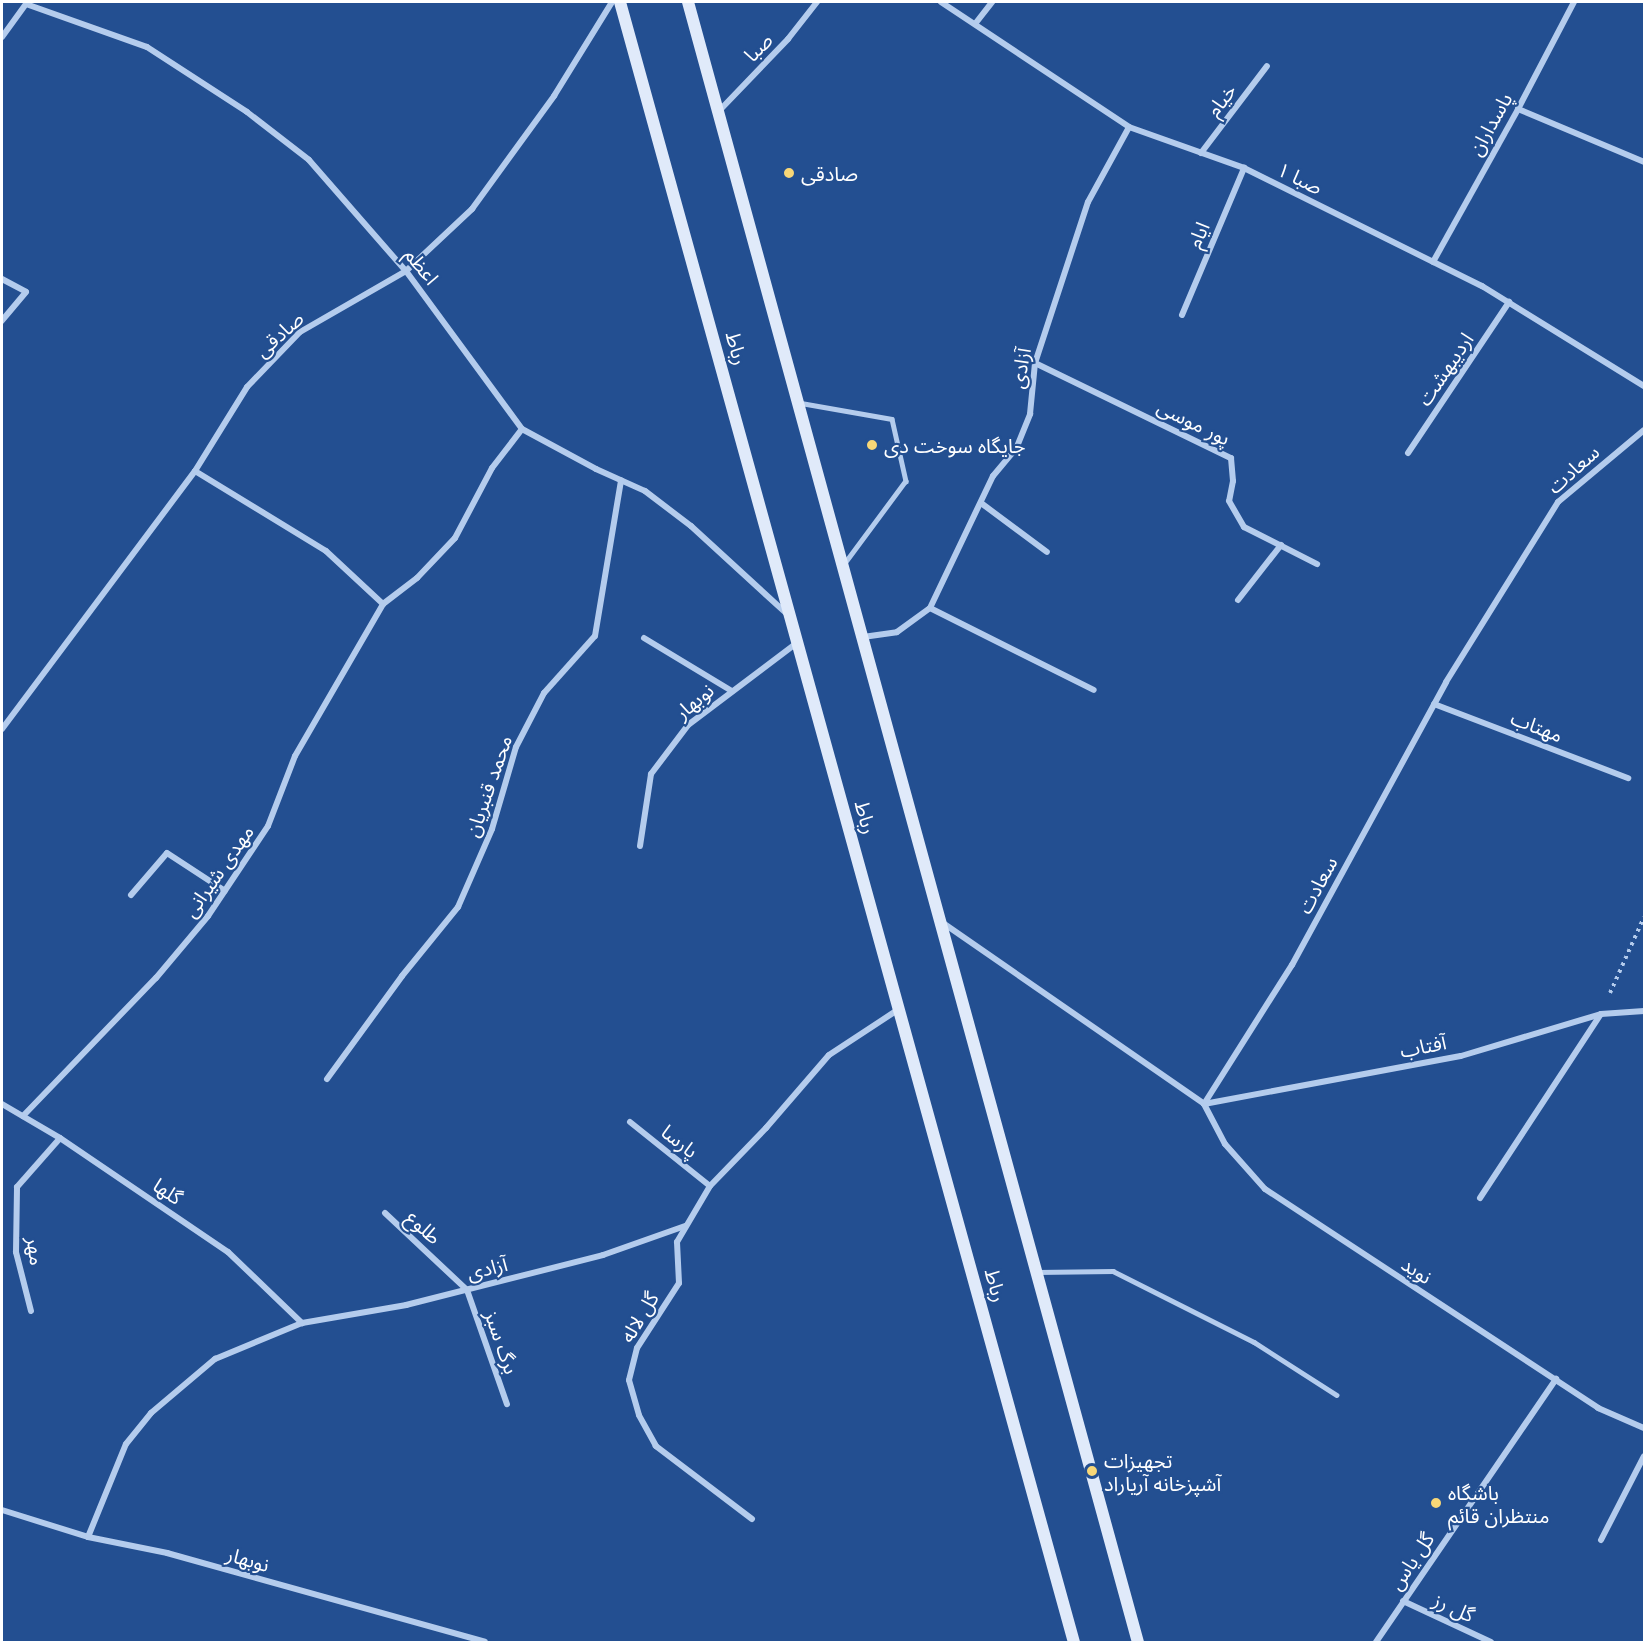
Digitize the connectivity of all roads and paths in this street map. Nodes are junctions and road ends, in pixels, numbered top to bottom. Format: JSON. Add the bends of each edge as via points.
{"nodes":[{"id":1,"x":612,"y":2,"type":"edge"},
{"id":2,"x":620,"y":2,"type":"edge"},
{"id":3,"x":688,"y":2,"type":"edge"},
{"id":4,"x":817,"y":2,"type":"edge"},
{"id":5,"x":941,"y":2,"type":"edge"},
{"id":6,"x":992,"y":2,"type":"edge"},
{"id":7,"x":1574,"y":2,"type":"edge"},
{"id":8,"x":975,"y":24,"type":"junction"},
{"id":9,"x":2,"y":37,"type":"edge"},
{"id":10,"x":1267,"y":66,"type":"dead end"},
{"id":11,"x":1518,"y":109,"type":"junction"},
{"id":12,"x":719,"y":111,"type":"junction"},
{"id":13,"x":1129,"y":127,"type":"junction"},
{"id":14,"x":1201,"y":153,"type":"junction"},
{"id":15,"x":1644,"y":162,"type":"edge"},
{"id":16,"x":1244,"y":168,"type":"junction"},
{"id":17,"x":1433,"y":262,"type":"junction"},
{"id":18,"x":406,"y":271,"type":"junction"},
{"id":19,"x":2,"y":279,"type":"edge"},
{"id":20,"x":1509,"y":302,"type":"junction"},
{"id":21,"x":1182,"y":315,"type":"dead end"},
{"id":22,"x":2,"y":321,"type":"edge"},
{"id":23,"x":1035,"y":363,"type":"junction"},
{"id":24,"x":1644,"y":386,"type":"edge"},
{"id":25,"x":799,"y":402,"type":"junction"},
{"id":26,"x":522,"y":429,"type":"junction"},
{"id":27,"x":1644,"y":430,"type":"edge"},
{"id":28,"x":1408,"y":453,"type":"dead end"},
{"id":29,"x":195,"y":471,"type":"junction"},
{"id":30,"x":621,"y":480,"type":"junction"},
{"id":31,"x":981,"y":503,"type":"junction"},
{"id":32,"x":1281,"y":545,"type":"junction"},
{"id":33,"x":1047,"y":552,"type":"dead end"},
{"id":34,"x":1317,"y":564,"type":"dead end"},
{"id":35,"x":843,"y":566,"type":"junction"},
{"id":36,"x":1238,"y":600,"type":"dead end"},
{"id":37,"x":383,"y":604,"type":"junction"},
{"id":38,"x":930,"y":608,"type":"junction"},
{"id":39,"x":791,"y":617,"type":"junction"},
{"id":40,"x":863,"y":637,"type":"junction"},
{"id":41,"x":644,"y":638,"type":"dead end"},
{"id":42,"x":798,"y":642,"type":"junction"},
{"id":43,"x":1094,"y":690,"type":"dead end"},
{"id":44,"x":732,"y":691,"type":"junction"},
{"id":45,"x":1434,"y":704,"type":"junction"},
{"id":46,"x":2,"y":729,"type":"edge"},
{"id":47,"x":1628,"y":778,"type":"dead end"},
{"id":48,"x":640,"y":846,"type":"dead end"},
{"id":49,"x":225,"y":891,"type":"junction"},
{"id":50,"x":131,"y":895,"type":"dead end"},
{"id":51,"x":1644,"y":917,"type":"edge"},
{"id":52,"x":942,"y":923,"type":"junction"},
{"id":53,"x":899,"y":1009,"type":"junction"},
{"id":54,"x":1644,"y":1011,"type":"edge"},
{"id":55,"x":1601,"y":1014,"type":"junction"},
{"id":56,"x":327,"y":1079,"type":"dead end"},
{"id":57,"x":2,"y":1104,"type":"edge"},
{"id":58,"x":1204,"y":1104,"type":"junction"},
{"id":59,"x":23,"y":1116,"type":"junction"},
{"id":60,"x":630,"y":1122,"type":"dead end"},
{"id":61,"x":60,"y":1138,"type":"junction"},
{"id":62,"x":710,"y":1186,"type":"junction"},
{"id":63,"x":1480,"y":1198,"type":"dead end"},
{"id":64,"x":385,"y":1213,"type":"dead end"},
{"id":65,"x":685,"y":1226,"type":"junction"},
{"id":66,"x":1037,"y":1272,"type":"junction"},
{"id":67,"x":467,"y":1290,"type":"junction"},
{"id":68,"x":31,"y":1311,"type":"dead end"},
{"id":69,"x":302,"y":1323,"type":"junction"},
{"id":70,"x":1556,"y":1379,"type":"junction"},
{"id":71,"x":1336,"y":1395,"type":"dead end"},
{"id":72,"x":507,"y":1404,"type":"dead end"},
{"id":73,"x":1644,"y":1428,"type":"edge"},
{"id":74,"x":1644,"y":1456,"type":"edge"},
{"id":75,"x":2,"y":1510,"type":"edge"},
{"id":76,"x":752,"y":1519,"type":"dead end"},
{"id":77,"x":88,"y":1537,"type":"junction"},
{"id":78,"x":1601,"y":1540,"type":"dead end"},
{"id":79,"x":1403,"y":1601,"type":"junction"},
{"id":80,"x":485,"y":1642,"type":"edge"},
{"id":81,"x":1074,"y":1642,"type":"edge"},
{"id":82,"x":1138,"y":1642,"type":"edge"},
{"id":83,"x":1376,"y":1642,"type":"edge"},
{"id":84,"x":1491,"y":1642,"type":"edge"}],
"edges":[{"from":1,"to":18,"type":"street","name":"صادقی","via":[[554,96],[472,209]]},
{"from":2,"to":39,"type":"main road","name":"رباط"},
{"from":3,"to":12,"type":"main road"},
{"from":4,"to":12,"type":"street","name":"صبا","via":[[788,39]]},
{"from":5,"to":8,"type":"street","name":"صبا ۱"},
{"from":6,"to":8,"type":"street"},
{"from":7,"to":11,"type":"street","name":"پاسداران"},
{"from":8,"to":13,"type":"street","name":"صبا ۱"},
{"from":9,"to":18,"type":"street","name":"اعظم","via":[[26,4],[147,47],[247,112],[309,160]]},
{"from":10,"to":14,"type":"street","name":"خیام"},
{"from":11,"to":15,"type":"street"},
{"from":11,"to":17,"type":"street","name":"پاسداران"},
{"from":12,"to":25,"type":"main road"},
{"from":13,"to":14,"type":"street","name":"صبا ۱"},
{"from":13,"to":23,"type":"street","name":"آزادی","via":[[1088,202]]},
{"from":14,"to":16,"type":"street","name":"صبا ۱"},
{"from":16,"to":17,"type":"street","name":"صبا ۱"},
{"from":16,"to":21,"type":"street","name":"ایام"},
{"from":17,"to":20,"type":"street","name":"صبا ۱"},
{"from":18,"to":26,"type":"street","name":"اعظم"},
{"from":18,"to":29,"type":"street","name":"صادقی","via":[[300,332],[247,387]]},
{"from":19,"to":22,"type":"street","via":[[26,292]]},
{"from":20,"to":24,"type":"street","name":"صبا ۱"},
{"from":20,"to":28,"type":"street","name":"اردیبهشت"},
{"from":23,"to":31,"type":"street","name":"آزادی","via":[[1030,414],[1016,449],[993,476]]},
{"from":23,"to":32,"type":"street","name":"پور موسی","via":[[1231,458],[1233,481],[1228,501],[1244,527]]},
{"from":25,"to":35,"type":"main road"},
{"from":25,"to":35,"type":"lane","via":[[892,419],[906,481]]},
{"from":26,"to":30,"type":"street","name":"اعظم"},
{"from":26,"to":37,"type":"street","name":"مهدی شیرانی","via":[[492,468],[455,538],[417,578]]},
{"from":27,"to":45,"type":"street","name":"سعادت","via":[[1558,502]]},
{"from":29,"to":37,"type":"street","via":[[326,551]]},
{"from":29,"to":46,"type":"street","name":"صادقی"},
{"from":30,"to":39,"type":"street","name":"اعظم","via":[[645,491],[691,526]]},
{"from":30,"to":56,"type":"street","name":"محمد قنبریان","via":[[595,636],[544,693],[516,747],[492,829],[458,907]]},
{"from":31,"to":33,"type":"street"},
{"from":31,"to":38,"type":"street","name":"آزادی"},
{"from":32,"to":34,"type":"street","name":"پور موسی"},
{"from":32,"to":36,"type":"street"},
{"from":35,"to":40,"type":"main road"},
{"from":37,"to":49,"type":"street","name":"مهدی شیرانی","via":[[295,756],[268,826]]},
{"from":38,"to":40,"type":"street","name":"آزادی","via":[[897,632]]},
{"from":38,"to":43,"type":"street"},
{"from":39,"to":42,"type":"main road","name":"رباط"},
{"from":40,"to":52,"type":"main road"},
{"from":41,"to":44,"type":"street"},
{"from":42,"to":44,"type":"street","name":"نوبهار"},
{"from":42,"to":53,"type":"main road","name":"رباط"},
{"from":44,"to":48,"type":"street","name":"نوبهار","via":[[688,725],[651,774]]},
{"from":45,"to":47,"type":"street","name":"مهتاب"},
{"from":45,"to":58,"type":"street","name":"سعادت","via":[[1292,965]]},
{"from":49,"to":50,"type":"street","via":[[167,853]]},
{"from":49,"to":59,"type":"street","name":"مهدی شیرانی","via":[[156,978]]},
{"from":51,"to":55,"type":"path"},
{"from":52,"to":58,"type":"street"},
{"from":52,"to":66,"type":"main road"},
{"from":53,"to":62,"type":"street","via":[[829,1055]]},
{"from":53,"to":81,"type":"main road","name":"رباط"},
{"from":54,"to":55,"type":"street","name":"آفتاب"},
{"from":55,"to":58,"type":"street","name":"آفتاب","via":[[1461,1056]]},
{"from":55,"to":63,"type":"street"},
{"from":57,"to":59,"type":"street","name":"گلها"},
{"from":58,"to":70,"type":"street","name":"نوید","via":[[1225,1144],[1265,1189]]},
{"from":59,"to":61,"type":"street","name":"گلها"},
{"from":60,"to":62,"type":"street","name":"پارسا"},
{"from":61,"to":68,"type":"street","name":"مهر","via":[[17,1187],[16,1252]]},
{"from":61,"to":69,"type":"street","name":"گلها","via":[[228,1252]]},
{"from":62,"to":65,"type":"street"},
{"from":64,"to":67,"type":"street","name":"طلوع"},
{"from":65,"to":67,"type":"street","name":"آزادی","via":[[603,1255]]},
{"from":65,"to":76,"type":"street","name":"گل لاله","via":[[676,1242],[679,1283],[637,1348],[629,1380],[639,1415],[656,1446]]},
{"from":66,"to":71,"type":"lane","via":[[1113,1270],[1254,1342]]},
{"from":66,"to":82,"type":"main road"},
{"from":67,"to":69,"type":"street","name":"آزادی"},
{"from":67,"to":72,"type":"street","name":"برگ سبز"},
{"from":69,"to":77,"type":"street","name":"آزادی","via":[[215,1359],[151,1413],[126,1444]]},
{"from":70,"to":73,"type":"street","name":"نوید","via":[[1598,1408]]},
{"from":70,"to":79,"type":"street","name":"گل یاس"},
{"from":74,"to":78,"type":"street"},
{"from":75,"to":77,"type":"street","name":"نوبهار"},
{"from":77,"to":80,"type":"street","name":"نوبهار","via":[[167,1553]]},
{"from":79,"to":83,"type":"street","name":"گل یاس"},
{"from":79,"to":84,"type":"street","name":"گل رز"}]}
